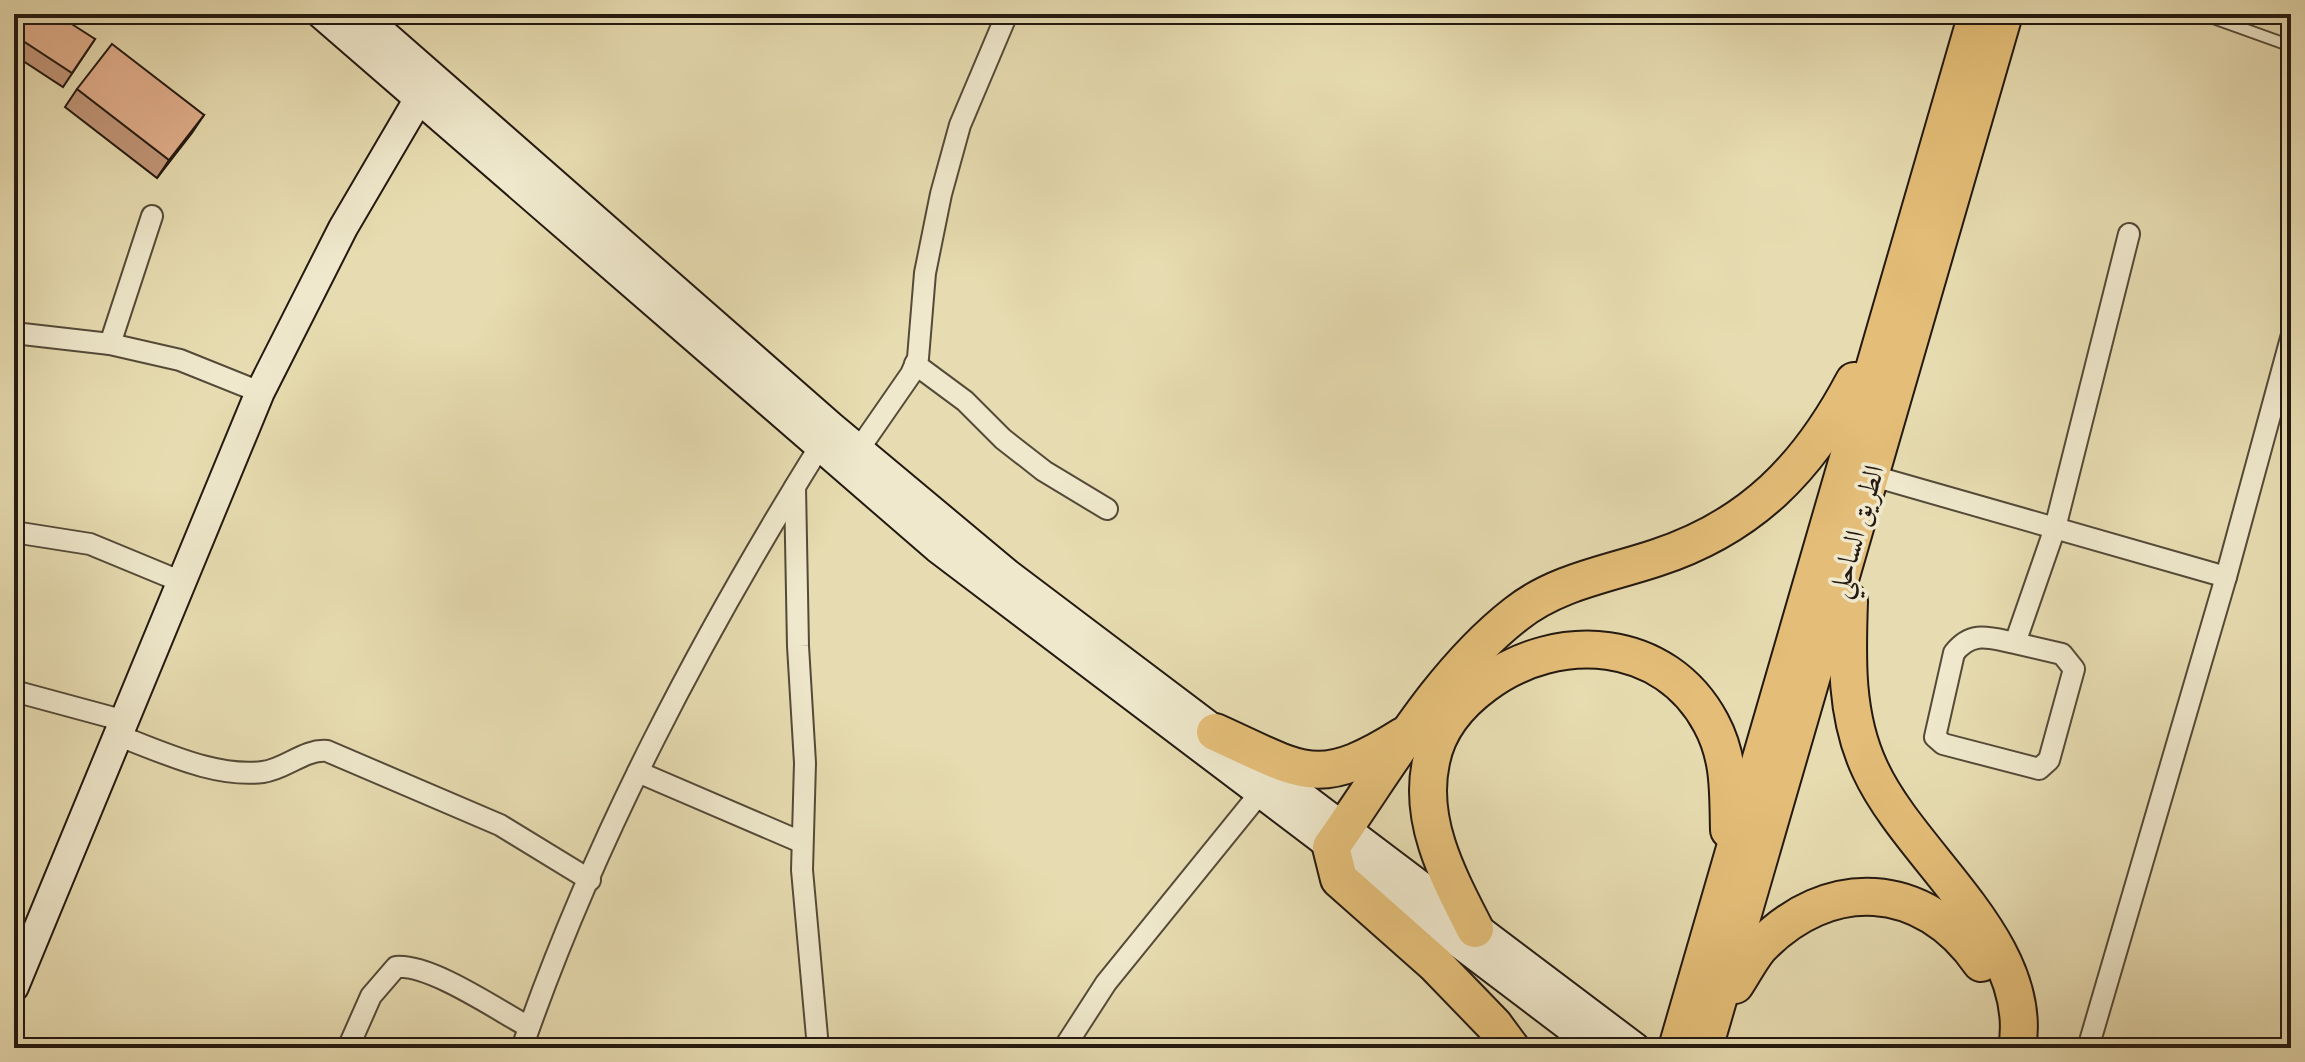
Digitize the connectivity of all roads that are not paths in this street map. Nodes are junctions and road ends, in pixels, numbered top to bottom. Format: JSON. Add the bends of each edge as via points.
{"nodes":[{"id":1,"x":1007,"y":14,"type":"edge"},
{"id":2,"x":1977,"y":14,"type":"edge"},
{"id":3,"x":2004,"y":14,"type":"edge"},
{"id":4,"x":2202,"y":14,"type":"edge"},
{"id":5,"x":343,"y":18,"type":"edge"},
{"id":6,"x":2291,"y":46,"type":"edge"},
{"id":7,"x":425,"y":87,"type":"junction"},
{"id":8,"x":152,"y":216,"type":"dead end"},
{"id":9,"x":2129,"y":234,"type":"dead end"},
{"id":10,"x":1884,"y":330,"type":"junction"},
{"id":11,"x":14,"y":333,"type":"edge"},
{"id":12,"x":2291,"y":338,"type":"edge"},
{"id":13,"x":110,"y":344,"type":"junction"},
{"id":14,"x":915,"y":364,"type":"junction"},
{"id":15,"x":260,"y":392,"type":"junction"},
{"id":16,"x":820,"y":446,"type":"junction"},
{"id":17,"x":859,"y":449,"type":"junction"},
{"id":18,"x":1873,"y":476,"type":"junction"},
{"id":19,"x":795,"y":487,"type":"junction"},
{"id":20,"x":1107,"y":509,"type":"dead end"},
{"id":21,"x":2055,"y":528,"type":"junction"},
{"id":22,"x":14,"y":532,"type":"edge"},
{"id":23,"x":1851,"y":544,"type":"junction"},
{"id":24,"x":2226,"y":577,"type":"junction"},
{"id":25,"x":182,"y":582,"type":"junction"},
{"id":26,"x":2015,"y":643,"type":"junction"},
{"id":27,"x":14,"y":691,"type":"edge"},
{"id":28,"x":122,"y":728,"type":"junction"},
{"id":29,"x":1411,"y":731,"type":"junction"},
{"id":30,"x":1215,"y":732,"type":"junction"},
{"id":31,"x":638,"y":772,"type":"junction"},
{"id":32,"x":1260,"y":793,"type":"junction"},
{"id":33,"x":1338,"y":837,"type":"junction"},
{"id":34,"x":801,"y":842,"type":"junction"},
{"id":35,"x":1732,"y":860,"type":"junction"},
{"id":36,"x":590,"y":880,"type":"junction"},
{"id":37,"x":1475,"y":929,"type":"junction"},
{"id":38,"x":14,"y":987,"type":"edge"},
{"id":39,"x":529,"y":1027,"type":"junction"},
{"id":40,"x":1602,"y":1037,"type":"edge"},
{"id":41,"x":348,"y":1048,"type":"edge"},
{"id":42,"x":522,"y":1048,"type":"edge"},
{"id":43,"x":818,"y":1048,"type":"edge"},
{"id":44,"x":1064,"y":1048,"type":"edge"},
{"id":45,"x":1511,"y":1048,"type":"edge"},
{"id":46,"x":1636,"y":1048,"type":"edge"},
{"id":47,"x":1695,"y":1048,"type":"edge"},
{"id":48,"x":1993,"y":1048,"type":"edge"},
{"id":49,"x":2017,"y":1048,"type":"edge"},
{"id":50,"x":2088,"y":1048,"type":"edge"}],
"edges":[{"from":1,"to":14,"type":"street","via":[[960,125],[941,194]]},
{"from":2,"to":10,"type":"highway","name":"الطريق الساحلي"},
{"from":3,"to":18,"type":"highway","name":"الطريق الساحلي"},
{"from":4,"to":6,"type":"lane"},
{"from":5,"to":7,"type":"main road"},
{"from":7,"to":15,"type":"main road","via":[[343,228]]},
{"from":7,"to":16,"type":"main road"},
{"from":7,"to":17,"type":"main road"},
{"from":8,"to":13,"type":"street"},
{"from":9,"to":21,"type":"street"},
{"from":10,"to":29,"type":"highway","via":[[1832,421],[1776,492],[1715,534],[1594,576],[1518,612],[1488,638]]},
{"from":10,"to":35,"type":"highway","name":"الطريق الساحلي"},
{"from":11,"to":13,"type":"street"},
{"from":12,"to":24,"type":"street"},
{"from":13,"to":15,"type":"street","via":[[180,360]]},
{"from":14,"to":17,"type":"street"},
{"from":14,"to":20,"type":"street","via":[[1044,471]]},
{"from":15,"to":25,"type":"main road"},
{"from":16,"to":19,"type":"street"},
{"from":16,"to":32,"type":"main road","via":[[937,548]]},
{"from":17,"to":30,"type":"main road","via":[[1008,574]]},
{"from":18,"to":21,"type":"street"},
{"from":18,"to":23,"type":"highway","name":"الطريق الساحلي"},
{"from":19,"to":31,"type":"street"},
{"from":19,"to":34,"type":"street","via":[[805,763]]},
{"from":21,"to":24,"type":"street"},
{"from":21,"to":26,"type":"street"},
{"from":22,"to":25,"type":"street","via":[[90,544]]},
{"from":23,"to":47,"type":"highway","name":"الطريق الساحلي"},
{"from":23,"to":49,"type":"highway","via":[[1846,664],[1868,766],[1895,815],[1986,931],[2016,1002]]},
{"from":24,"to":50,"type":"street"},
{"from":25,"to":28,"type":"main road"},
{"from":26,"to":26,"type":"street","via":[[1977,635],[1962,643],[1954,653],[1935,737],[1943,744],[2039,769],[2049,760],[2074,669],[2062,654]]},
{"from":27,"to":28,"type":"street"},
{"from":28,"to":36,"type":"street","via":[[199,765],[233,771],[264,772],[317,750],[327,751],[500,825]]},
{"from":28,"to":38,"type":"main road"},
{"from":29,"to":30,"type":"highway","via":[[1370,757],[1314,772]]},
{"from":29,"to":33,"type":"highway"},
{"from":30,"to":33,"type":"main road"},
{"from":31,"to":34,"type":"street"},
{"from":31,"to":36,"type":"street"},
{"from":32,"to":33,"type":"main road"},
{"from":32,"to":44,"type":"street","via":[[1106,983]]},
{"from":33,"to":37,"type":"main road"},
{"from":33,"to":40,"type":"main road"},
{"from":33,"to":45,"type":"highway","via":[[1339,879],[1435,964]]},
{"from":34,"to":43,"type":"street"},
{"from":35,"to":37,"type":"highway","via":[[1727,766],[1698,703],[1664,672],[1631,654],[1574,648],[1533,656],[1464,700],[1437,741],[1430,763],[1431,827],[1444,870]]},
{"from":35,"to":47,"type":"highway","name":"الطريق الساحلي"},
{"from":36,"to":39,"type":"street"},
{"from":37,"to":40,"type":"main road"},
{"from":39,"to":41,"type":"street","via":[[431,975],[396,967],[371,996]]},
{"from":39,"to":42,"type":"street"},
{"from":40,"to":46,"type":"main road"},
{"from":47,"to":48,"type":"highway","via":[[1757,951],[1779,929],[1813,910],[1865,896],[1923,908],[1965,941],[1990,982],[1996,1017]]}]}
